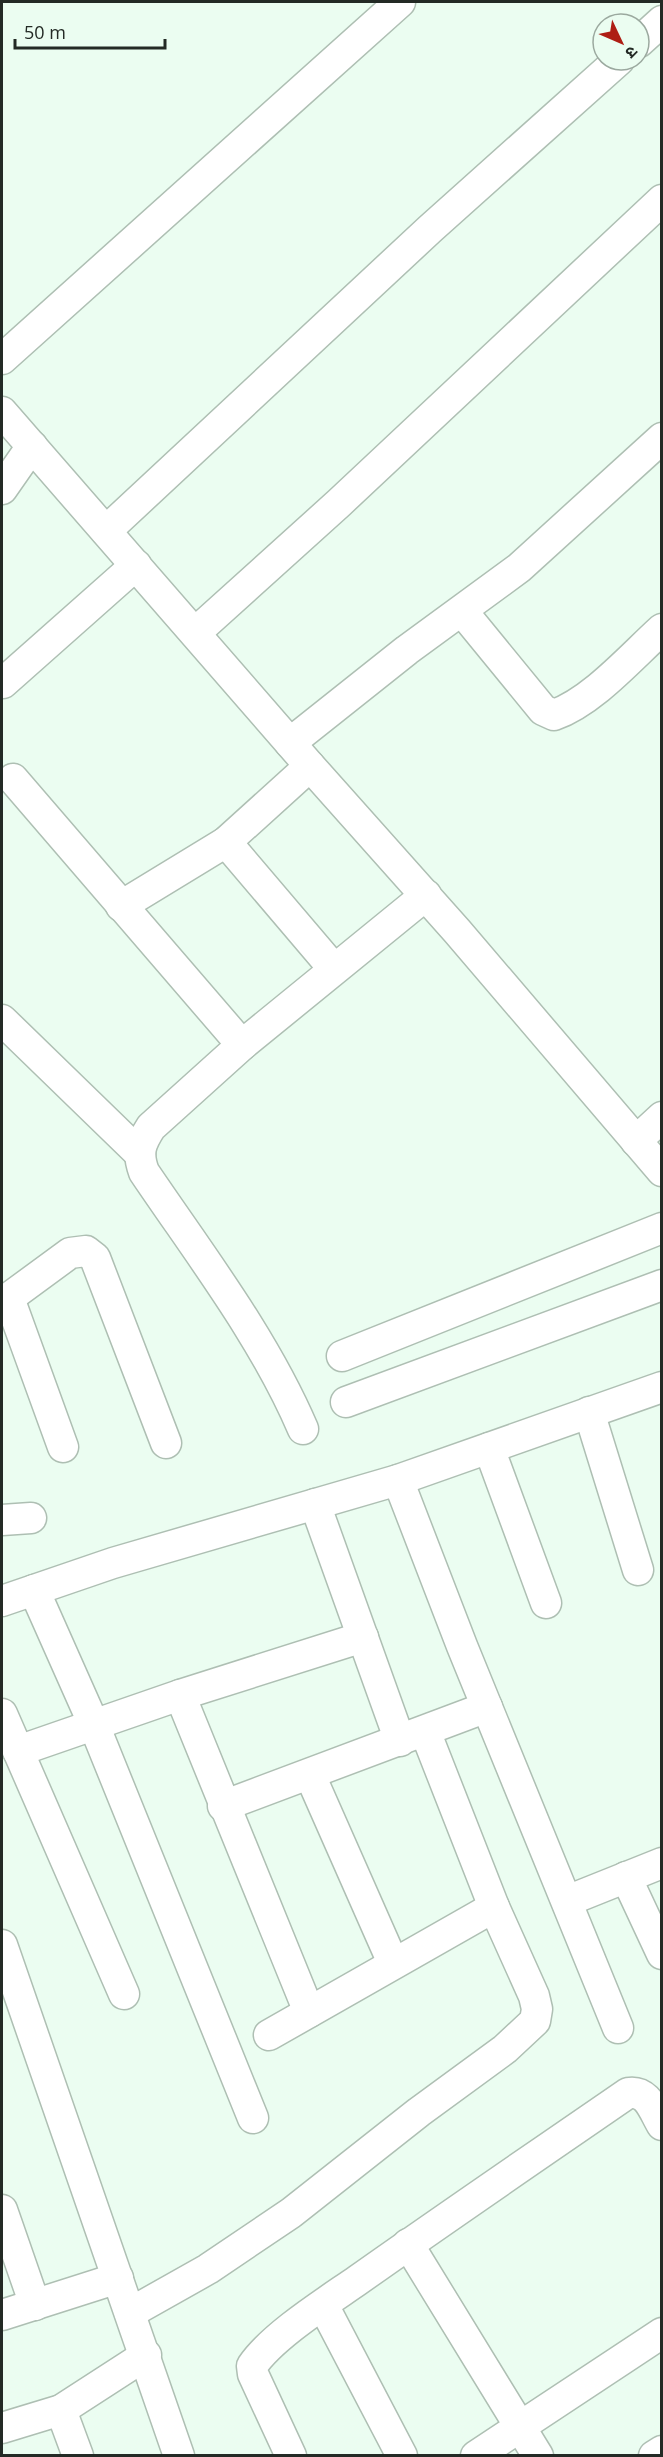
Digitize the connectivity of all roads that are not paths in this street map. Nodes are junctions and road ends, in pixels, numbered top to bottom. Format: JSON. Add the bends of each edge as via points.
{"nodes":[{"id":1,"x":400,"y":2,"type":"edge"},
{"id":2,"x":606,"y":72,"type":"edge"},
{"id":3,"x":662,"y":200,"type":"edge"},
{"id":4,"x":2,"y":359,"type":"edge"},
{"id":5,"x":2,"y":412,"type":"edge"},
{"id":6,"x":662,"y":438,"type":"edge"},
{"id":7,"x":32,"y":446,"type":"junction"},
{"id":8,"x":2,"y":489,"type":"edge"},
{"id":9,"x":106,"y":531,"type":"junction"},
{"id":10,"x":136,"y":565,"type":"junction"},
{"id":11,"x":462,"y":611,"type":"junction"},
{"id":12,"x":662,"y":629,"type":"edge"},
{"id":13,"x":195,"y":633,"type":"junction"},
{"id":14,"x":3,"y":683,"type":"dead end"},
{"id":15,"x":290,"y":743,"type":"junction"},
{"id":16,"x":310,"y":766,"type":"junction"},
{"id":17,"x":13,"y":779,"type":"dead end"},
{"id":18,"x":226,"y":842,"type":"junction"},
{"id":19,"x":426,"y":896,"type":"junction"},
{"id":20,"x":121,"y":906,"type":"junction"},
{"id":21,"x":334,"y":969,"type":"junction"},
{"id":22,"x":2,"y":1020,"type":"edge"},
{"id":23,"x":242,"y":1045,"type":"junction"},
{"id":24,"x":662,"y":1117,"type":"edge"},
{"id":25,"x":636,"y":1141,"type":"junction"},
{"id":26,"x":140,"y":1154,"type":"junction"},
{"id":27,"x":662,"y":1171,"type":"edge"},
{"id":28,"x":662,"y":1228,"type":"edge"},
{"id":29,"x":662,"y":1285,"type":"edge"},
{"id":30,"x":5,"y":1301,"type":"edge"},
{"id":31,"x":342,"y":1356,"type":"dead end"},
{"id":32,"x":662,"y":1387,"type":"edge"},
{"id":33,"x":346,"y":1402,"type":"dead end"},
{"id":34,"x":589,"y":1412,"type":"junction"},
{"id":35,"x":303,"y":1429,"type":"dead end"},
{"id":36,"x":166,"y":1443,"type":"dead end"},
{"id":37,"x":63,"y":1447,"type":"dead end"},
{"id":38,"x":489,"y":1448,"type":"junction"},
{"id":39,"x":398,"y":1480,"type":"junction"},
{"id":40,"x":315,"y":1504,"type":"junction"},
{"id":41,"x":31,"y":1518,"type":"dead end"},
{"id":42,"x":2,"y":1520,"type":"edge"},
{"id":43,"x":638,"y":1570,"type":"dead end"},
{"id":44,"x":34,"y":1590,"type":"junction"},
{"id":45,"x":2,"y":1601,"type":"edge"},
{"id":46,"x":546,"y":1603,"type":"dead end"},
{"id":47,"x":363,"y":1637,"type":"junction"},
{"id":48,"x":180,"y":1695,"type":"junction"},
{"id":49,"x":487,"y":1707,"type":"junction"},
{"id":50,"x":2,"y":1714,"type":"edge"},
{"id":51,"x":94,"y":1725,"type":"junction"},
{"id":52,"x":412,"y":1736,"type":"junction"},
{"id":53,"x":18,"y":1751,"type":"junction"},
{"id":54,"x":310,"y":1775,"type":"junction"},
{"id":55,"x":224,"y":1806,"type":"junction"},
{"id":56,"x":662,"y":1863,"type":"edge"},
{"id":57,"x":626,"y":1877,"type":"junction"},
{"id":58,"x":567,"y":1901,"type":"junction"},
{"id":59,"x":494,"y":1907,"type":"junction"},
{"id":60,"x":2,"y":1945,"type":"edge"},
{"id":61,"x":662,"y":1954,"type":"edge"},
{"id":62,"x":393,"y":1963,"type":"junction"},
{"id":63,"x":124,"y":1994,"type":"dead end"},
{"id":64,"x":309,"y":2012,"type":"junction"},
{"id":65,"x":618,"y":2028,"type":"dead end"},
{"id":66,"x":269,"y":2035,"type":"dead end"},
{"id":67,"x":253,"y":2118,"type":"dead end"},
{"id":68,"x":662,"y":2125,"type":"edge"},
{"id":69,"x":2,"y":2210,"type":"edge"},
{"id":70,"x":408,"y":2244,"type":"junction"},
{"id":71,"x":118,"y":2278,"type":"junction"},
{"id":72,"x":35,"y":2305,"type":"junction"},
{"id":73,"x":323,"y":2305,"type":"junction"},
{"id":74,"x":130,"y":2313,"type":"junction"},
{"id":75,"x":2,"y":2315,"type":"edge"},
{"id":76,"x":662,"y":2333,"type":"edge"},
{"id":77,"x":146,"y":2355,"type":"junction"},
{"id":78,"x":61,"y":2410,"type":"junction"},
{"id":79,"x":520,"y":2427,"type":"junction"},
{"id":80,"x":2,"y":2428,"type":"edge"},
{"id":81,"x":662,"y":2451,"type":"edge"},
{"id":82,"x":78,"y":2456,"type":"edge"},
{"id":83,"x":179,"y":2456,"type":"edge"},
{"id":84,"x":291,"y":2456,"type":"edge"},
{"id":85,"x":402,"y":2456,"type":"edge"},
{"id":86,"x":476,"y":2456,"type":"edge"},
{"id":87,"x":538,"y":2456,"type":"edge"},
{"id":88,"x":654,"y":2456,"type":"edge"}],
"edges":[{"from":1,"to":4,"type":"street"},
{"from":2,"to":9,"type":"street","via":[[430,229]]},
{"from":3,"to":13,"type":"street"},
{"from":5,"to":7,"type":"street"},
{"from":6,"to":11,"type":"street","via":[[519,568]]},
{"from":7,"to":8,"type":"street"},
{"from":7,"to":9,"type":"street"},
{"from":9,"to":10,"type":"street"},
{"from":10,"to":13,"type":"street"},
{"from":10,"to":14,"type":"street"},
{"from":11,"to":12,"type":"street","via":[[543,710],[554,715],[569,710]]},
{"from":11,"to":15,"type":"street"},
{"from":13,"to":15,"type":"street"},
{"from":15,"to":16,"type":"street"},
{"from":16,"to":18,"type":"street"},
{"from":16,"to":19,"type":"street"},
{"from":17,"to":20,"type":"street"},
{"from":18,"to":20,"type":"street"},
{"from":18,"to":21,"type":"street"},
{"from":19,"to":21,"type":"street"},
{"from":19,"to":25,"type":"street"},
{"from":20,"to":23,"type":"street"},
{"from":21,"to":23,"type":"street"},
{"from":22,"to":26,"type":"street"},
{"from":23,"to":26,"type":"street","via":[[151,1127],[140,1144]]},
{"from":24,"to":25,"type":"street"},
{"from":25,"to":27,"type":"street"},
{"from":26,"to":35,"type":"street","via":[[144,1172],[266,1355]]},
{"from":28,"to":31,"type":"street"},
{"from":29,"to":33,"type":"street"},
{"from":30,"to":36,"type":"street","via":[[70,1253],[86,1251],[95,1257]]},
{"from":30,"to":37,"type":"street"},
{"from":32,"to":34,"type":"street"},
{"from":34,"to":38,"type":"street"},
{"from":34,"to":43,"type":"street"},
{"from":38,"to":39,"type":"street"},
{"from":38,"to":46,"type":"street"},
{"from":39,"to":40,"type":"street"},
{"from":39,"to":49,"type":"street"},
{"from":40,"to":44,"type":"street"},
{"from":40,"to":47,"type":"street"},
{"from":41,"to":42,"type":"street"},
{"from":44,"to":45,"type":"street"},
{"from":44,"to":51,"type":"street"},
{"from":47,"to":48,"type":"street"},
{"from":47,"to":52,"type":"street"},
{"from":48,"to":51,"type":"street"},
{"from":48,"to":55,"type":"street"},
{"from":49,"to":52,"type":"street"},
{"from":49,"to":58,"type":"street"},
{"from":50,"to":53,"type":"street"},
{"from":51,"to":53,"type":"street"},
{"from":51,"to":67,"type":"street"},
{"from":52,"to":54,"type":"street"},
{"from":52,"to":59,"type":"street"},
{"from":53,"to":63,"type":"street"},
{"from":54,"to":55,"type":"street"},
{"from":54,"to":62,"type":"street"},
{"from":55,"to":64,"type":"street"},
{"from":56,"to":57,"type":"street"},
{"from":57,"to":58,"type":"street"},
{"from":57,"to":61,"type":"street"},
{"from":58,"to":65,"type":"street"},
{"from":59,"to":62,"type":"street"},
{"from":59,"to":74,"type":"street","via":[[534,1996],[535,2020],[527,2030],[291,2213],[208,2269]]},
{"from":60,"to":71,"type":"street"},
{"from":62,"to":64,"type":"street"},
{"from":64,"to":66,"type":"street"},
{"from":68,"to":70,"type":"street","via":[[644,2095],[628,2093]]},
{"from":69,"to":72,"type":"street"},
{"from":70,"to":73,"type":"street"},
{"from":70,"to":79,"type":"street"},
{"from":71,"to":72,"type":"street"},
{"from":71,"to":74,"type":"street"},
{"from":72,"to":75,"type":"street"},
{"from":73,"to":84,"type":"street","via":[[265,2350],[252,2366]]},
{"from":73,"to":85,"type":"street"},
{"from":74,"to":77,"type":"street"},
{"from":76,"to":79,"type":"street"},
{"from":77,"to":78,"type":"street"},
{"from":77,"to":83,"type":"street"},
{"from":78,"to":80,"type":"street"},
{"from":78,"to":82,"type":"street"},
{"from":79,"to":86,"type":"street"},
{"from":79,"to":87,"type":"street"},
{"from":81,"to":88,"type":"street"}]}
